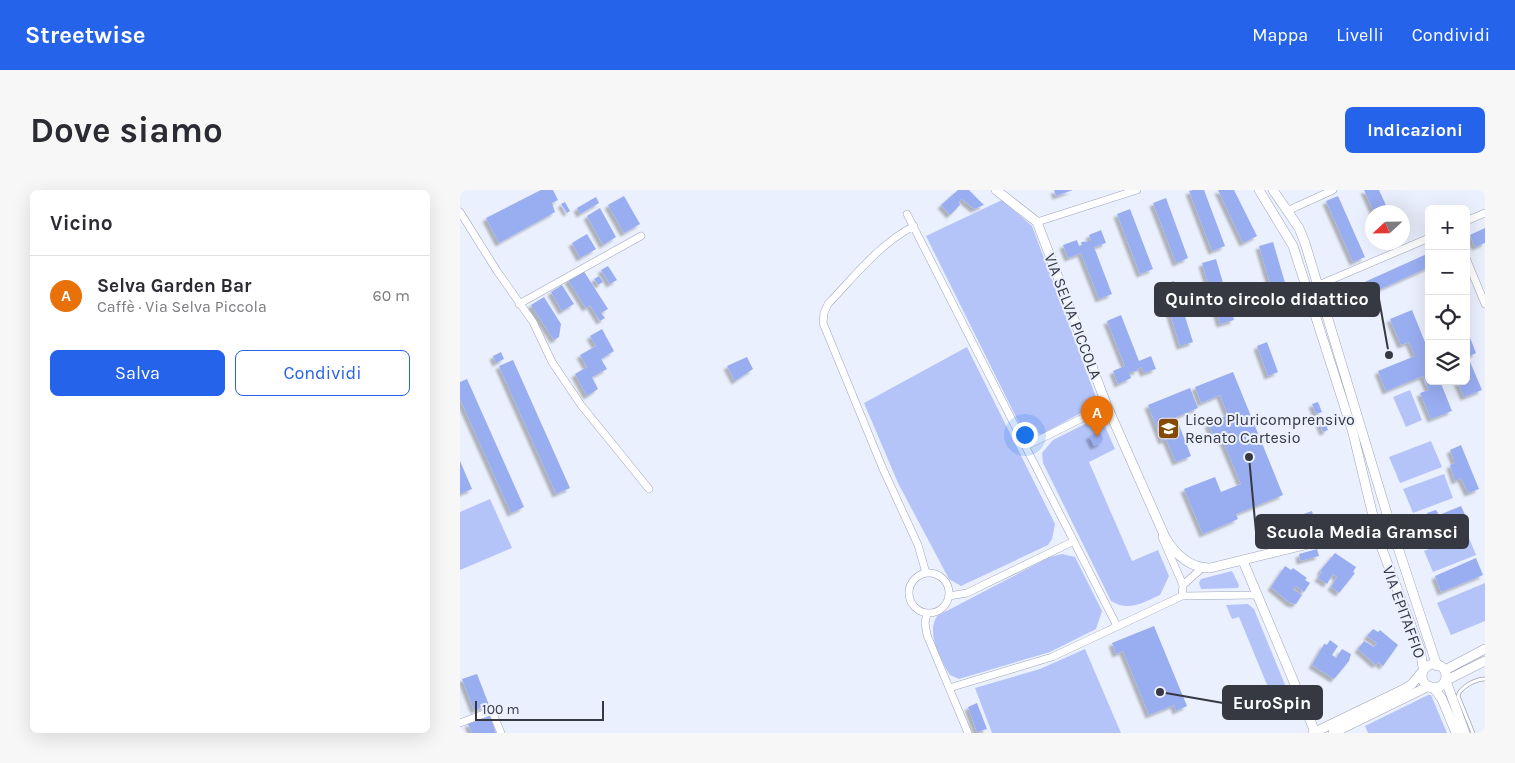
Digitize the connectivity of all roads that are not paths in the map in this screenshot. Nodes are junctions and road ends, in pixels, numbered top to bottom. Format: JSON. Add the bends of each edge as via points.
{"nodes":[{"id":1,"x":996,"y":190,"type":"edge"},
{"id":2,"x":1137,"y":190,"type":"edge"},
{"id":3,"x":1259,"y":190,"type":"edge"},
{"id":4,"x":1274,"y":190,"type":"edge"},
{"id":5,"x":1333,"y":190,"type":"edge"},
{"id":6,"x":1287,"y":211,"type":"junction"},
{"id":7,"x":460,"y":212,"type":"edge"},
{"id":8,"x":1485,"y":213,"type":"edge"},
{"id":9,"x":907,"y":214,"type":"dead end"},
{"id":10,"x":1470,"y":219,"type":"edge"},
{"id":11,"x":1037,"y":222,"type":"junction"},
{"id":12,"x":914,"y":226,"type":"junction"},
{"id":13,"x":642,"y":236,"type":"dead end"},
{"id":14,"x":1425,"y":240,"type":"edge"},
{"id":15,"x":1470,"y":268,"type":"edge"},
{"id":16,"x":1318,"y":285,"type":"junction"},
{"id":17,"x":1308,"y":290,"type":"junction"},
{"id":18,"x":519,"y":304,"type":"junction"},
{"id":19,"x":1485,"y":304,"type":"edge"},
{"id":20,"x":1107,"y":406,"type":"junction"},
{"id":21,"x":1026,"y":446,"type":"junction"},
{"id":22,"x":649,"y":489,"type":"dead end"},
{"id":23,"x":1159,"y":523,"type":"junction"},
{"id":24,"x":1390,"y":524,"type":"junction"},
{"id":25,"x":1375,"y":527,"type":"junction"},
{"id":26,"x":1074,"y":541,"type":"junction"},
{"id":27,"x":1243,"y":561,"type":"junction"},
{"id":28,"x":1202,"y":568,"type":"junction"},
{"id":29,"x":926,"y":573,"type":"junction"},
{"id":30,"x":1183,"y":585,"type":"junction"},
{"id":31,"x":1257,"y":595,"type":"junction"},
{"id":32,"x":948,"y":596,"type":"junction"},
{"id":33,"x":1182,"y":596,"type":"junction"},
{"id":34,"x":927,"y":613,"type":"junction"},
{"id":35,"x":1117,"y":626,"type":"junction"},
{"id":36,"x":1485,"y":650,"type":"edge"},
{"id":37,"x":1485,"y":660,"type":"edge"},
{"id":38,"x":1441,"y":668,"type":"junction"},
{"id":39,"x":1422,"y":670,"type":"junction"},
{"id":40,"x":1446,"y":680,"type":"junction"},
{"id":41,"x":1485,"y":680,"type":"edge"},
{"id":42,"x":1431,"y":687,"type":"junction"},
{"id":43,"x":949,"y":688,"type":"junction"},
{"id":44,"x":1462,"y":716,"type":"junction"},
{"id":45,"x":460,"y":723,"type":"edge"},
{"id":46,"x":1314,"y":732,"type":"edge"},
{"id":47,"x":501,"y":733,"type":"edge"},
{"id":48,"x":968,"y":733,"type":"edge"},
{"id":49,"x":1333,"y":733,"type":"edge"},
{"id":50,"x":1456,"y":733,"type":"edge"},
{"id":51,"x":1465,"y":733,"type":"edge"},
{"id":52,"x":1473,"y":733,"type":"edge"}],
"edges":[{"from":1,"to":11,"type":"street"},
{"from":2,"to":11,"type":"street"},
{"from":3,"to":17,"type":"street","name":"VIA EPITAFFIO","via":[[1290,238]]},
{"from":4,"to":6,"type":"street","name":"VIA EPITAFFIO"},
{"from":5,"to":6,"type":"street"},
{"from":6,"to":16,"type":"street","name":"VIA EPITAFFIO","via":[[1302,235]]},
{"from":7,"to":18,"type":"street"},
{"from":8,"to":10,"type":"street"},
{"from":9,"to":12,"type":"street"},
{"from":11,"to":20,"type":"street","name":"VIA SELVA PICCOLA"},
{"from":12,"to":21,"type":"street"},
{"from":12,"to":29,"type":"street","via":[[883,247],[828,304],[823,323],[918,545]]},
{"from":13,"to":18,"type":"street"},
{"from":14,"to":16,"type":"street"},
{"from":15,"to":19,"type":"street"},
{"from":16,"to":17,"type":"street"},
{"from":16,"to":24,"type":"street","name":"VIA EPITAFFIO"},
{"from":17,"to":25,"type":"street","name":"VIA EPITAFFIO","via":[[1353,433]]},
{"from":18,"to":22,"type":"street","via":[[533,322],[552,362],[581,406]]},
{"from":20,"to":21,"type":"street"},
{"from":20,"to":23,"type":"street","name":"VIA SELVA PICCOLA"},
{"from":21,"to":26,"type":"street"},
{"from":23,"to":28,"type":"street","name":"VIA SELVA PICCOLA","via":[[1179,555]]},
{"from":23,"to":30,"type":"street","via":[[1168,555]]},
{"from":24,"to":25,"type":"street"},
{"from":24,"to":38,"type":"street","name":"VIA EPITAFFIO"},
{"from":25,"to":27,"type":"street"},
{"from":25,"to":39,"type":"street","name":"VIA EPITAFFIO","via":[[1420,649]]},
{"from":26,"to":32,"type":"street","via":[[967,594]]},
{"from":26,"to":35,"type":"street"},
{"from":27,"to":28,"type":"street"},
{"from":27,"to":31,"type":"street"},
{"from":28,"to":30,"type":"street"},
{"from":29,"to":32,"type":"street","via":[[944,580]]},
{"from":29,"to":34,"type":"street","via":[[914,579],[909,594],[914,606]]},
{"from":30,"to":33,"type":"street"},
{"from":31,"to":33,"type":"street"},
{"from":31,"to":46,"type":"street"},
{"from":32,"to":34,"type":"street","via":[[941,609]]},
{"from":33,"to":35,"type":"street"},
{"from":34,"to":43,"type":"street","via":[[927,635]]},
{"from":35,"to":43,"type":"street","via":[[1038,662]]},
{"from":36,"to":38,"type":"street"},
{"from":37,"to":40,"type":"street"},
{"from":38,"to":39,"type":"street","name":"VIA EPITAFFIO","via":[[1428,664]]},
{"from":38,"to":40,"type":"street","name":"VIA EPITAFFIO"},
{"from":39,"to":42,"type":"street","name":"VIA EPITAFFIO","via":[[1422,680]]},
{"from":39,"to":46,"type":"street","via":[[1404,689]]},
{"from":40,"to":42,"type":"street","via":[[1439,687]]},
{"from":40,"to":44,"type":"street","name":"VIA EPITAFFIO"},
{"from":41,"to":44,"type":"lane","via":[[1459,692]]},
{"from":42,"to":49,"type":"street"},
{"from":42,"to":50,"type":"street","name":"VIA EPITAFFIO","via":[[1442,699]]},
{"from":43,"to":48,"type":"street"},
{"from":44,"to":51,"type":"street","name":"VIA EPITAFFIO"},
{"from":44,"to":52,"type":"lane"},
{"from":45,"to":47,"type":"street","via":[[492,711]]}]}
